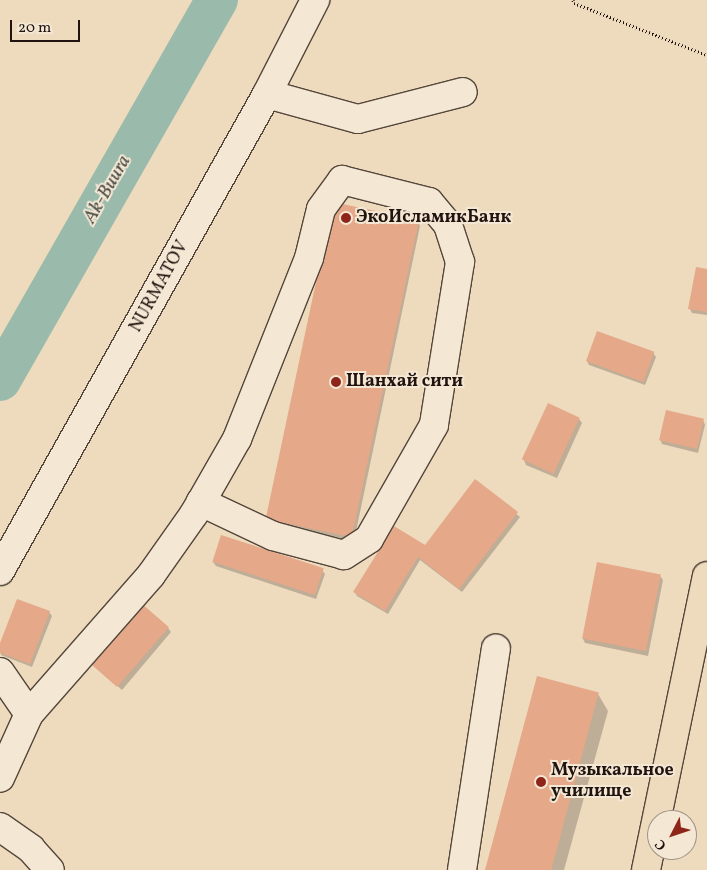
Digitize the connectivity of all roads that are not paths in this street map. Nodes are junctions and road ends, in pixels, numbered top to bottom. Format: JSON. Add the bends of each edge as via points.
{"nodes":[{"id":1,"x":315,"y":0,"type":"edge"},
{"id":2,"x":463,"y":92,"type":"dead end"},
{"id":3,"x":268,"y":94,"type":"junction"},
{"id":4,"x":201,"y":502,"type":"junction"},
{"id":5,"x":0,"y":571,"type":"edge"},
{"id":6,"x":707,"y":577,"type":"edge"},
{"id":7,"x":496,"y":649,"type":"dead end"},
{"id":8,"x":0,"y":672,"type":"edge"},
{"id":9,"x":29,"y":714,"type":"junction"},
{"id":10,"x":0,"y":778,"type":"edge"},
{"id":11,"x":0,"y":827,"type":"edge"},
{"id":12,"x":50,"y":870,"type":"edge"},
{"id":13,"x":462,"y":870,"type":"edge"},
{"id":14,"x":646,"y":870,"type":"edge"}],
"edges":[{"from":1,"to":3,"type":"street","name":"NURMATOV"},
{"from":2,"to":3,"type":"street","via":[[358,119]]},
{"from":3,"to":5,"type":"street","name":"NURMATOV"},
{"from":4,"to":4,"type":"street","via":[[237,439],[309,258],[321,209],[342,180],[429,202],[448,225],[460,262],[434,425],[369,539],[344,555],[273,536]]},
{"from":4,"to":9,"type":"street","via":[[151,575]]},
{"from":6,"to":14,"type":"main road"},
{"from":7,"to":13,"type":"street"},
{"from":8,"to":9,"type":"street"},
{"from":9,"to":10,"type":"street"},
{"from":11,"to":12,"type":"street","via":[[31,849]]}]}
